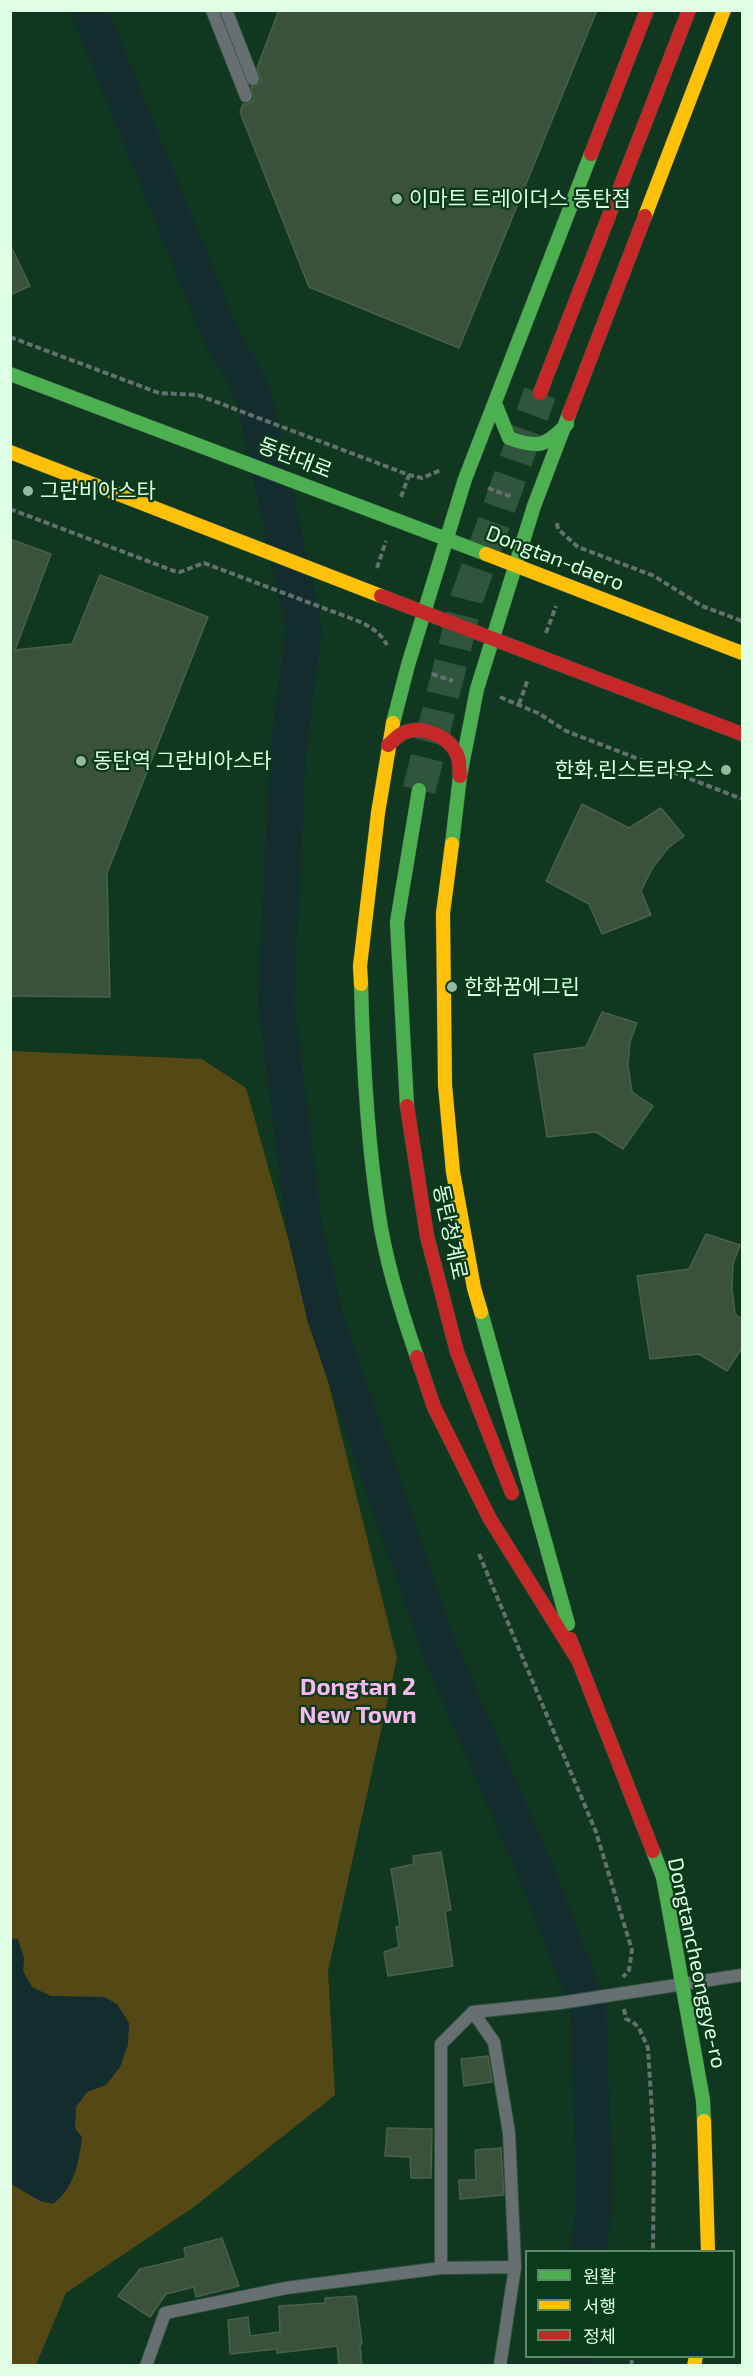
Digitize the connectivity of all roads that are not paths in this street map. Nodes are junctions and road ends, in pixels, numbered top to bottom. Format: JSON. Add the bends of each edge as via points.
{"nodes":[{"id":1,"x":212,"y":10,"type":"edge"},
{"id":2,"x":226,"y":10,"type":"edge"},
{"id":3,"x":647,"y":10,"type":"edge"},
{"id":4,"x":689,"y":10,"type":"edge"},
{"id":5,"x":724,"y":10,"type":"edge"},
{"id":6,"x":253,"y":79,"type":"dead end"},
{"id":7,"x":246,"y":96,"type":"dead end"},
{"id":8,"x":10,"y":374,"type":"edge"},
{"id":9,"x":540,"y":393,"type":"tunnel mouth"},
{"id":10,"x":495,"y":403,"type":"junction"},
{"id":11,"x":567,"y":424,"type":"junction"},
{"id":12,"x":10,"y":452,"type":"edge"},
{"id":13,"x":352,"y":502,"type":"joint"},
{"id":14,"x":446,"y":539,"type":"junction"},
{"id":15,"x":515,"y":565,"type":"junction"},
{"id":16,"x":424,"y":612,"type":"junction"},
{"id":17,"x":493,"y":639,"type":"junction"},
{"id":18,"x":742,"y":653,"type":"edge"},
{"id":19,"x":742,"y":734,"type":"edge"},
{"id":20,"x":388,"y":745,"type":"junction"},
{"id":21,"x":460,"y":776,"type":"junction"},
{"id":22,"x":419,"y":790,"type":"tunnel mouth"},
{"id":23,"x":518,"y":1506,"type":"dead end"},
{"id":24,"x":526,"y":1528,"type":"dead end"},
{"id":25,"x":578,"y":1660,"type":"junction"},
{"id":26,"x":742,"y":1975,"type":"edge"},
{"id":27,"x":682,"y":1984,"type":"junction"},
{"id":28,"x":473,"y":2012,"type":"junction"},
{"id":29,"x":708,"y":2250,"type":"edge"},
{"id":30,"x":514,"y":2266,"type":"junction"},
{"id":31,"x":441,"y":2268,"type":"junction"},
{"id":32,"x":146,"y":2366,"type":"edge"},
{"id":33,"x":500,"y":2366,"type":"edge"}],
"edges":[{"from":1,"to":7,"type":"lane"},
{"from":2,"to":6,"type":"lane"},
{"from":3,"to":10,"type":"street"},
{"from":4,"to":9,"type":"street"},
{"from":5,"to":11,"type":"street"},
{"from":8,"to":13,"type":"street","name":"동탄대로"},
{"from":10,"to":11,"type":"street","via":[[509,438],[530,447],[548,444]]},
{"from":10,"to":14,"type":"street"},
{"from":11,"to":15,"type":"street"},
{"from":12,"to":16,"type":"street"},
{"from":13,"to":14,"type":"street","name":"Dongtan-daero"},
{"from":14,"to":15,"type":"street","name":"Dongtan-daero"},
{"from":14,"to":16,"type":"street"},
{"from":15,"to":17,"type":"street"},
{"from":15,"to":18,"type":"street","name":"Dongtan-daero"},
{"from":16,"to":17,"type":"street"},
{"from":16,"to":20,"type":"street"},
{"from":17,"to":19,"type":"street"},
{"from":17,"to":21,"type":"street","via":[[477,689]]},
{"from":20,"to":21,"type":"street","via":[[403,733],[422,730],[439,735],[458,758]]},
{"from":20,"to":25,"type":"street","via":[[360,966],[363,1065],[380,1217],[402,1313],[434,1407],[490,1519]]},
{"from":21,"to":25,"type":"street","via":[[443,913],[445,1085],[453,1172],[474,1288]]},
{"from":22,"to":23,"type":"street","name":"동탄청계로","via":[[397,922],[408,1114],[427,1236],[457,1352]]},
{"from":24,"to":25,"type":"street"},
{"from":25,"to":27,"type":"street","name":"Dongtancheonggye-ro","via":[[663,1877]]},
{"from":26,"to":27,"type":"lane"},
{"from":27,"to":28,"type":"lane"},
{"from":27,"to":29,"type":"street","name":"Dongtancheonggye-ro","via":[[703,2100]]},
{"from":28,"to":30,"type":"lane","via":[[494,2042],[509,2133]]},
{"from":28,"to":31,"type":"lane","via":[[441,2044]]},
{"from":30,"to":31,"type":"lane"},
{"from":30,"to":33,"type":"lane"},
{"from":31,"to":32,"type":"lane","via":[[286,2288],[165,2313]]}]}
